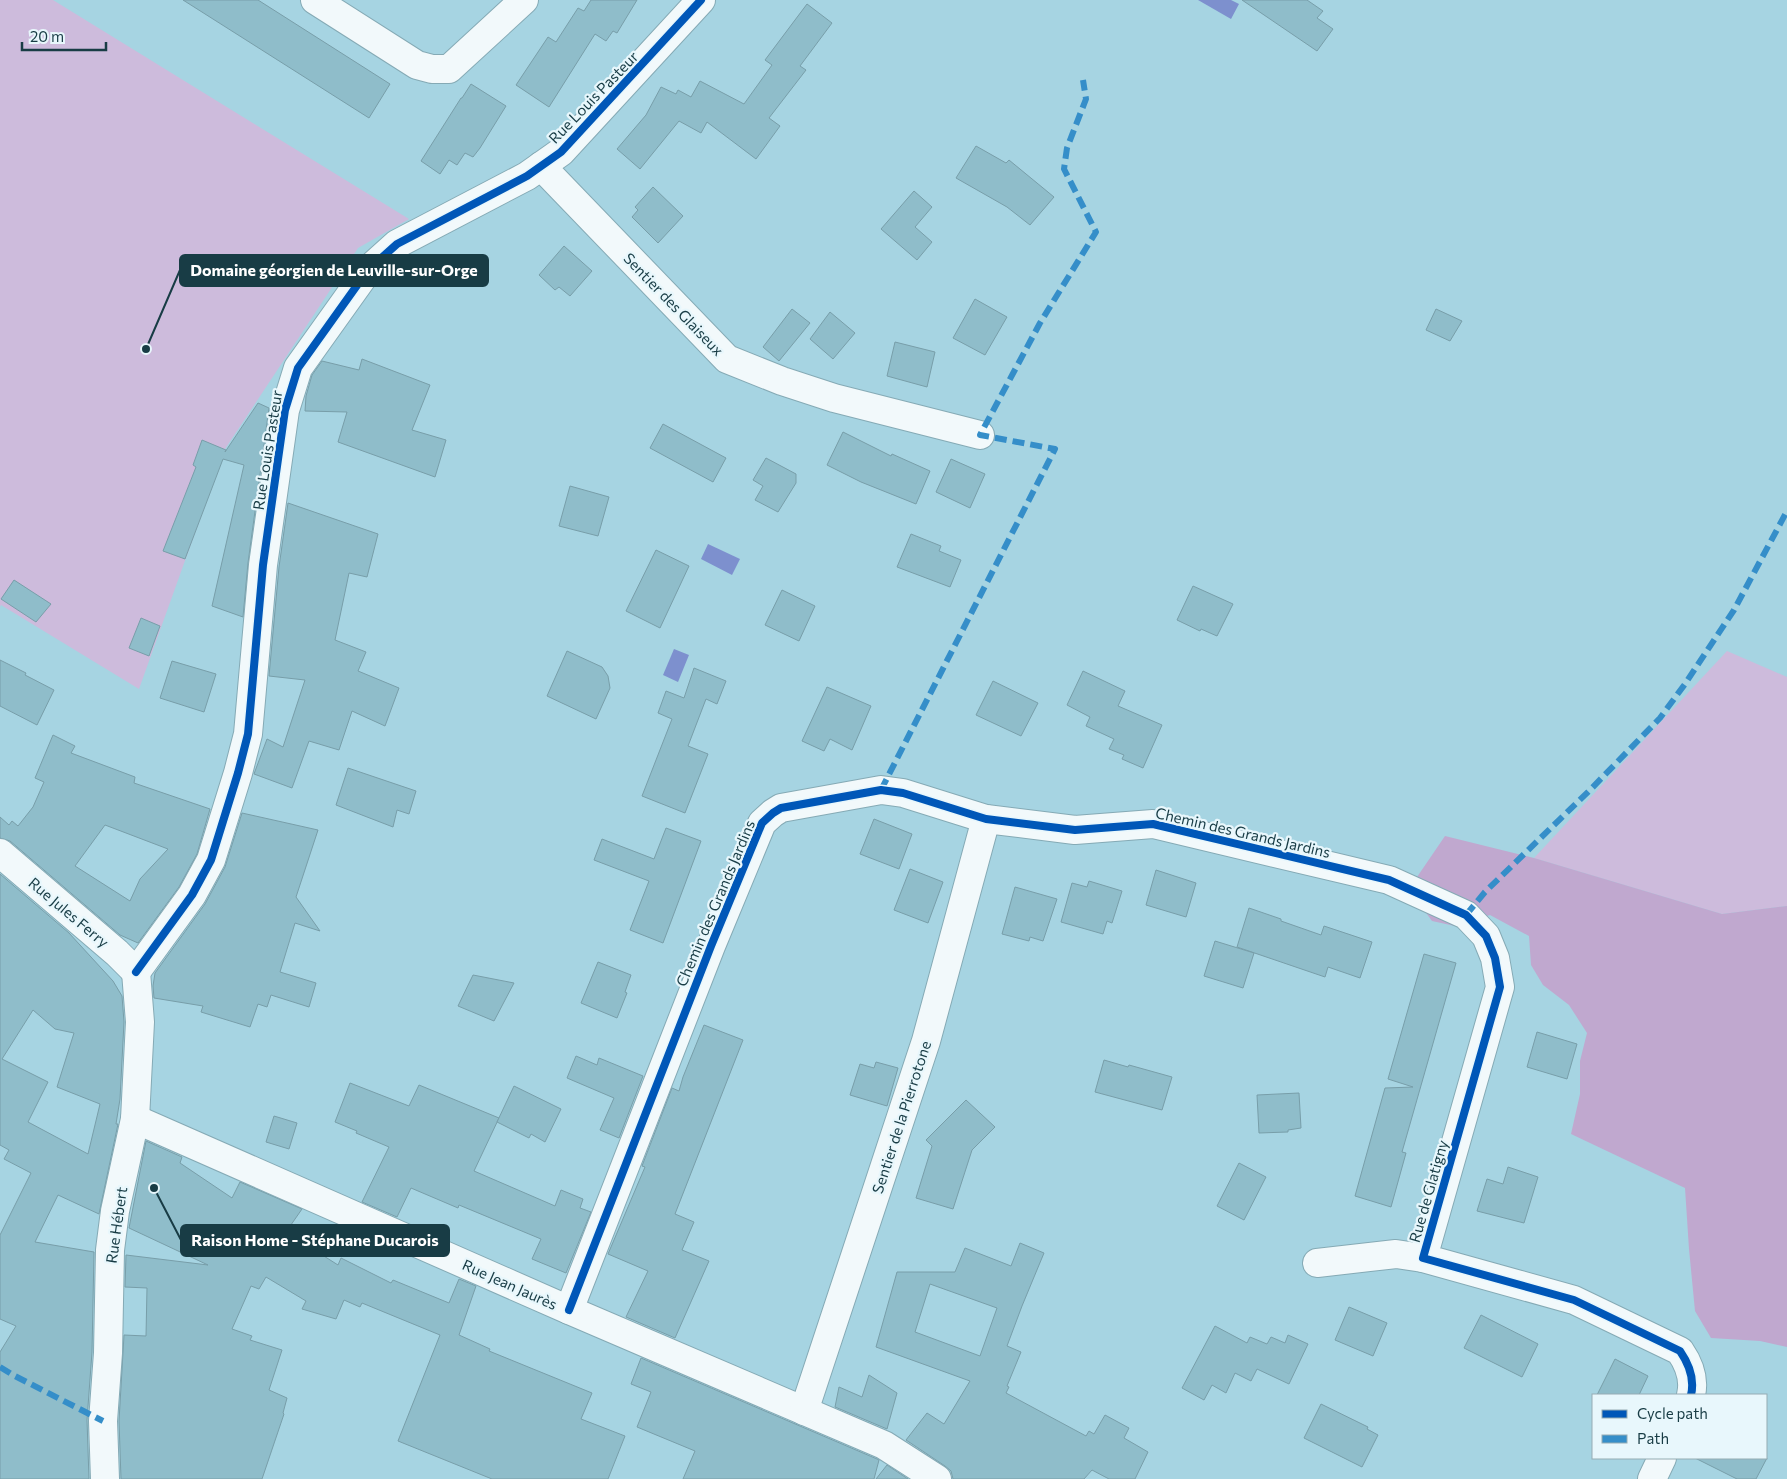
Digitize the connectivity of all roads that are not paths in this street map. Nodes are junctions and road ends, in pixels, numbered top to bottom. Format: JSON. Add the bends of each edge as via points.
{"nodes":[{"id":1,"x":315,"y":0,"type":"edge"},
{"id":2,"x":524,"y":0,"type":"edge"},
{"id":3,"x":701,"y":0,"type":"edge"},
{"id":4,"x":541,"y":166,"type":"junction"},
{"id":5,"x":980,"y":435,"type":"dead end"},
{"id":6,"x":986,"y":820,"type":"junction"},
{"id":7,"x":0,"y":853,"type":"edge"},
{"id":8,"x":1466,"y":915,"type":"joint"},
{"id":9,"x":136,"y":972,"type":"junction"},
{"id":10,"x":135,"y":1120,"type":"junction"},
{"id":11,"x":1423,"y":1258,"type":"junction"},
{"id":12,"x":1317,"y":1263,"type":"dead end"},
{"id":13,"x":570,"y":1310,"type":"junction"},
{"id":14,"x":1691,"y":1394,"type":"edge"},
{"id":15,"x":804,"y":1411,"type":"junction"},
{"id":16,"x":1662,"y":1459,"type":"edge"},
{"id":17,"x":105,"y":1479,"type":"edge"},
{"id":18,"x":937,"y":1479,"type":"edge"},
{"id":19,"x":1652,"y":1479,"type":"edge"}],
"edges":[{"from":1,"to":2,"type":"street","via":[[417,65],[449,69]]},
{"from":3,"to":4,"type":"street","name":"Rue Louis Pasteur","via":[[561,152]]},
{"from":4,"to":5,"type":"street","name":"Sentier des Glaiseux","via":[[727,359],[782,382],[834,398]]},
{"from":4,"to":9,"type":"street","name":"Rue Louis Pasteur","via":[[397,244],[368,270],[298,368],[285,410],[263,565],[248,734],[240,766],[211,860],[192,895]]},
{"from":6,"to":8,"type":"street","name":"Chemin des Grands Jardins","via":[[1075,830],[1154,824],[1389,880]]},
{"from":6,"to":13,"type":"street","name":"Chemin des Grands Jardins","via":[[902,793],[881,790],[781,808],[762,823]]},
{"from":6,"to":15,"type":"street","name":"Sentier de la Pierrotone","via":[[926,1041]]},
{"from":7,"to":9,"type":"street","name":"Rue Jules Ferry"},
{"from":8,"to":11,"type":"street","name":"Rue de Glatigny","via":[[1486,936],[1495,958],[1500,987]]},
{"from":9,"to":10,"type":"street","name":"Rue Hébert","via":[[140,1022]]},
{"from":10,"to":13,"type":"street","name":"Rue Jean Jaurès"},
{"from":10,"to":17,"type":"street","name":"Rue Hébert","via":[[110,1250]]},
{"from":11,"to":12,"type":"street","name":"Rue de Glatigny","via":[[1396,1254]]},
{"from":11,"to":14,"type":"street","name":"Rue de Glatigny","via":[[1574,1300],[1680,1351],[1692,1376]]},
{"from":13,"to":15,"type":"street","name":"Rue Jean Jaurès"},
{"from":15,"to":18,"type":"street","name":"Rue Jean Jaurès","via":[[884,1445]]},
{"from":16,"to":19,"type":"street"}]}
